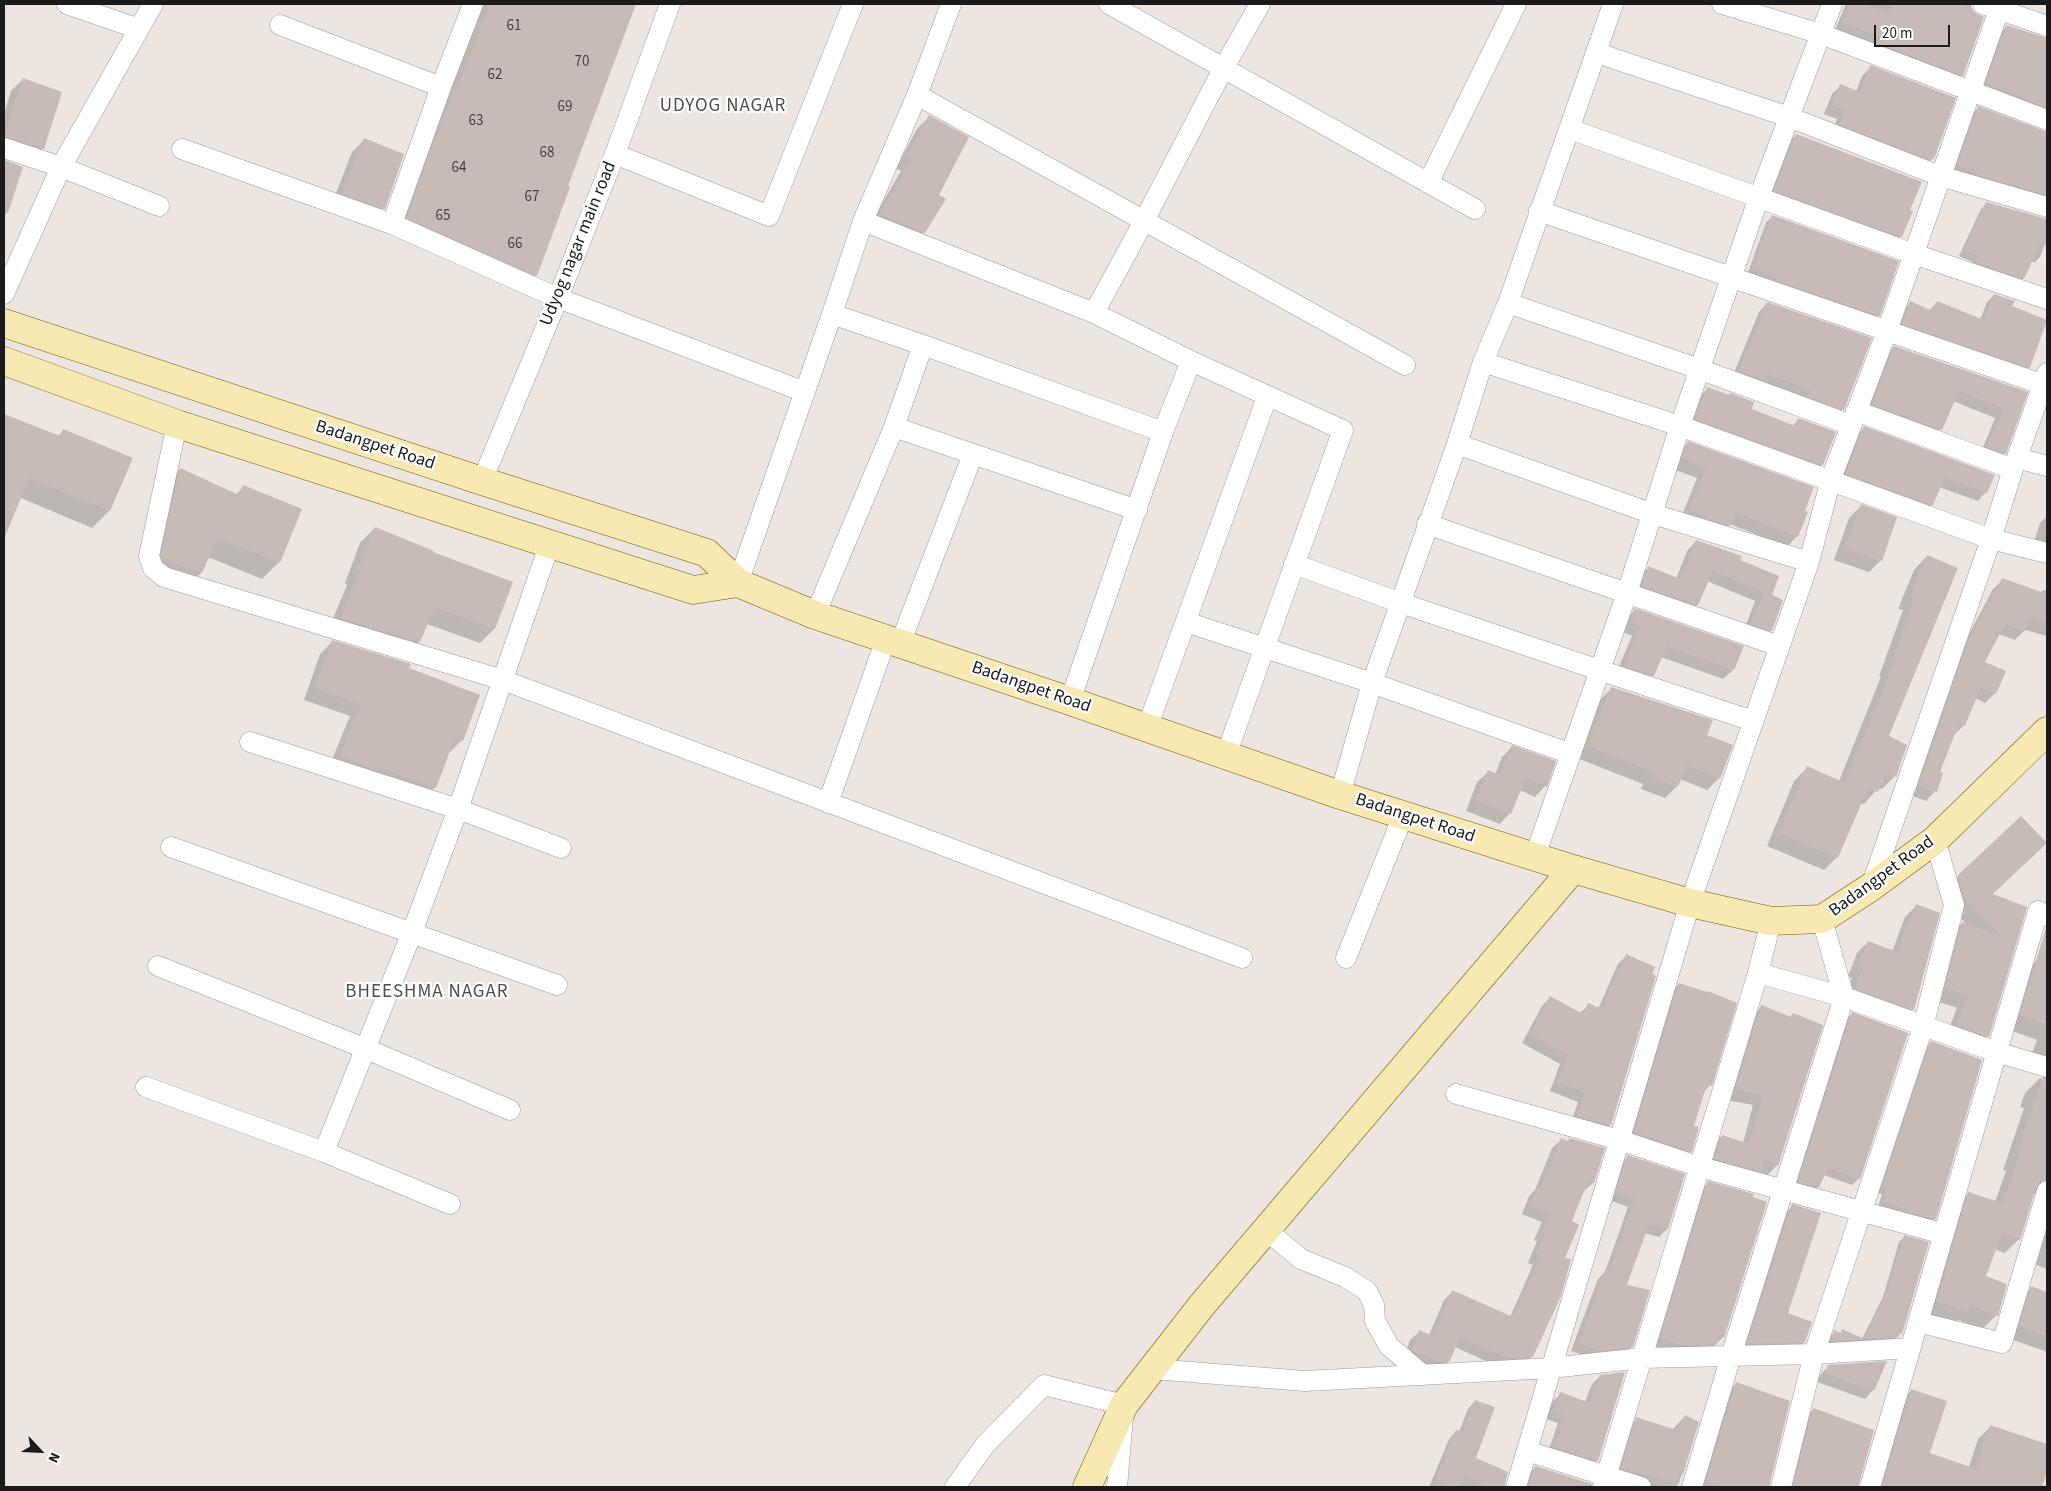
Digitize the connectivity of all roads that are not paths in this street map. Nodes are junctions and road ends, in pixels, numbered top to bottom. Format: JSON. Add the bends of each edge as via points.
{"nodes":[{"id":1,"x":67,"y":4,"type":"edge"},
{"id":2,"x":154,"y":4,"type":"edge"},
{"id":3,"x":473,"y":4,"type":"edge"},
{"id":4,"x":670,"y":4,"type":"edge"},
{"id":5,"x":853,"y":4,"type":"edge"},
{"id":6,"x":951,"y":4,"type":"edge"},
{"id":7,"x":1109,"y":4,"type":"edge"},
{"id":8,"x":1260,"y":4,"type":"edge"},
{"id":9,"x":1516,"y":4,"type":"edge"},
{"id":10,"x":1613,"y":4,"type":"edge"},
{"id":11,"x":1722,"y":4,"type":"edge"},
{"id":12,"x":1832,"y":4,"type":"edge"},
{"id":13,"x":1994,"y":6,"type":"edge"},
{"id":14,"x":280,"y":25,"type":"dead end"},
{"id":15,"x":2047,"y":26,"type":"edge"},
{"id":16,"x":138,"y":29,"type":"junction"},
{"id":17,"x":1821,"y":34,"type":"junction"},
{"id":18,"x":1597,"y":52,"type":"junction"},
{"id":19,"x":1223,"y":69,"type":"junction"},
{"id":20,"x":440,"y":87,"type":"junction"},
{"id":21,"x":1971,"y":92,"type":"junction"},
{"id":22,"x":917,"y":95,"type":"junction"},
{"id":23,"x":1789,"y":117,"type":"junction"},
{"id":24,"x":2047,"y":120,"type":"edge"},
{"id":25,"x":1570,"y":129,"type":"junction"},
{"id":26,"x":4,"y":148,"type":"edge"},
{"id":27,"x":182,"y":149,"type":"dead end"},
{"id":28,"x":615,"y":154,"type":"junction"},
{"id":29,"x":61,"y":168,"type":"junction"},
{"id":30,"x":1940,"y":176,"type":"junction"},
{"id":31,"x":1428,"y":184,"type":"junction"},
{"id":32,"x":1758,"y":197,"type":"junction"},
{"id":33,"x":160,"y":206,"type":"dead end"},
{"id":34,"x":2047,"y":207,"type":"edge"},
{"id":35,"x":1475,"y":209,"type":"dead end"},
{"id":36,"x":1539,"y":211,"type":"junction"},
{"id":37,"x":863,"y":221,"type":"junction"},
{"id":38,"x":1144,"y":221,"type":"junction"},
{"id":39,"x":392,"y":224,"type":"junction"},
{"id":40,"x":1914,"y":254,"type":"junction"},
{"id":41,"x":1731,"y":278,"type":"junction"},
{"id":42,"x":4,"y":294,"type":"edge"},
{"id":43,"x":558,"y":298,"type":"junction"},
{"id":44,"x":2047,"y":299,"type":"edge"},
{"id":45,"x":1508,"y":303,"type":"junction"},
{"id":46,"x":1094,"y":313,"type":"junction"},
{"id":47,"x":832,"y":314,"type":"junction"},
{"id":48,"x":4,"y":324,"type":"edge"},
{"id":49,"x":1887,"y":332,"type":"junction"},
{"id":50,"x":923,"y":345,"type":"junction"},
{"id":51,"x":94,"y":354,"type":"junction"},
{"id":52,"x":4,"y":361,"type":"edge"},
{"id":53,"x":1190,"y":361,"type":"junction"},
{"id":54,"x":1483,"y":362,"type":"junction"},
{"id":55,"x":1405,"y":365,"type":"dead end"},
{"id":56,"x":1700,"y":369,"type":"junction"},
{"id":57,"x":2046,"y":382,"type":"edge"},
{"id":58,"x":82,"y":390,"type":"junction"},
{"id":59,"x":805,"y":392,"type":"junction"},
{"id":60,"x":1267,"y":397,"type":"junction"},
{"id":61,"x":1853,"y":418,"type":"junction"},
{"id":62,"x":177,"y":424,"type":"junction"},
{"id":63,"x":1680,"y":426,"type":"junction"},
{"id":64,"x":894,"y":427,"type":"junction"},
{"id":65,"x":1164,"y":432,"type":"junction"},
{"id":66,"x":1457,"y":444,"type":"junction"},
{"id":67,"x":973,"y":454,"type":"junction"},
{"id":68,"x":2015,"y":463,"type":"junction"},
{"id":69,"x":2047,"y":466,"type":"edge"},
{"id":70,"x":1831,"y":479,"type":"junction"},
{"id":71,"x":482,"y":482,"type":"junction"},
{"id":72,"x":1137,"y":510,"type":"junction"},
{"id":73,"x":1653,"y":514,"type":"junction"},
{"id":74,"x":1427,"y":524,"type":"junction"},
{"id":75,"x":1991,"y":539,"type":"junction"},
{"id":76,"x":550,"y":543,"type":"junction"},
{"id":77,"x":2047,"y":553,"type":"edge"},
{"id":78,"x":1809,"y":562,"type":"junction"},
{"id":79,"x":1294,"y":564,"type":"junction"},
{"id":80,"x":738,"y":583,"type":"junction"},
{"id":81,"x":1627,"y":593,"type":"junction"},
{"id":82,"x":1401,"y":603,"type":"junction"},
{"id":83,"x":816,"y":616,"type":"junction"},
{"id":84,"x":1186,"y":622,"type":"junction"},
{"id":85,"x":893,"y":641,"type":"junction"},
{"id":86,"x":1779,"y":646,"type":"junction"},
{"id":87,"x":1265,"y":647,"type":"junction"},
{"id":88,"x":1599,"y":670,"type":"junction"},
{"id":89,"x":503,"y":680,"type":"junction"},
{"id":90,"x":1372,"y":683,"type":"junction"},
{"id":91,"x":1070,"y":700,"type":"junction"},
{"id":92,"x":1753,"y":721,"type":"junction"},
{"id":93,"x":1148,"y":728,"type":"junction"},
{"id":94,"x":2047,"y":731,"type":"edge"},
{"id":95,"x":250,"y":742,"type":"dead end"},
{"id":96,"x":1226,"y":754,"type":"junction"},
{"id":97,"x":1571,"y":754,"type":"junction"},
{"id":98,"x":1340,"y":795,"type":"junction"},
{"id":99,"x":828,"y":802,"type":"junction"},
{"id":100,"x":458,"y":808,"type":"junction"},
{"id":101,"x":1404,"y":816,"type":"junction"},
{"id":102,"x":1936,"y":840,"type":"junction"},
{"id":103,"x":171,"y":847,"type":"dead end"},
{"id":104,"x":561,"y":848,"type":"dead end"},
{"id":105,"x":1536,"y":856,"type":"junction"},
{"id":106,"x":1573,"y":869,"type":"junction"},
{"id":107,"x":1871,"y":888,"type":"junction"},
{"id":108,"x":1690,"y":903,"type":"junction"},
{"id":109,"x":2047,"y":916,"type":"edge"},
{"id":110,"x":1822,"y":920,"type":"junction"},
{"id":111,"x":1771,"y":921,"type":"junction"},
{"id":112,"x":411,"y":934,"type":"junction"},
{"id":113,"x":1242,"y":958,"type":"dead end"},
{"id":114,"x":1346,"y":958,"type":"dead end"},
{"id":115,"x":158,"y":966,"type":"dead end"},
{"id":116,"x":1758,"y":973,"type":"junction"},
{"id":117,"x":557,"y":985,"type":"dead end"},
{"id":118,"x":1844,"y":997,"type":"junction"},
{"id":119,"x":1923,"y":1027,"type":"junction"},
{"id":120,"x":364,"y":1048,"type":"junction"},
{"id":121,"x":1996,"y":1052,"type":"junction"},
{"id":122,"x":2047,"y":1068,"type":"edge"},
{"id":123,"x":146,"y":1087,"type":"dead end"},
{"id":124,"x":1456,"y":1094,"type":"dead end"},
{"id":125,"x":510,"y":1110,"type":"dead end"},
{"id":126,"x":1619,"y":1140,"type":"junction"},
{"id":127,"x":324,"y":1152,"type":"junction"},
{"id":128,"x":1700,"y":1167,"type":"junction"},
{"id":129,"x":2047,"y":1190,"type":"edge"},
{"id":130,"x":1784,"y":1191,"type":"junction"},
{"id":131,"x":450,"y":1204,"type":"dead end"},
{"id":132,"x":1861,"y":1212,"type":"junction"},
{"id":133,"x":1266,"y":1230,"type":"junction"},
{"id":134,"x":1944,"y":1234,"type":"junction"},
{"id":135,"x":1918,"y":1322,"type":"junction"},
{"id":136,"x":1911,"y":1348,"type":"junction"},
{"id":137,"x":1814,"y":1354,"type":"junction"},
{"id":138,"x":1731,"y":1356,"type":"junction"},
{"id":139,"x":1642,"y":1358,"type":"junction"},
{"id":140,"x":1551,"y":1368,"type":"junction"},
{"id":141,"x":1152,"y":1369,"type":"junction"},
{"id":142,"x":1423,"y":1375,"type":"junction"},
{"id":143,"x":1124,"y":1405,"type":"junction"},
{"id":144,"x":1527,"y":1451,"type":"junction"},
{"id":145,"x":1605,"y":1482,"type":"edge"},
{"id":146,"x":955,"y":1487,"type":"edge"},
{"id":147,"x":1086,"y":1487,"type":"edge"},
{"id":148,"x":1117,"y":1487,"type":"edge"},
{"id":149,"x":1516,"y":1487,"type":"edge"},
{"id":150,"x":1641,"y":1487,"type":"edge"},
{"id":151,"x":1692,"y":1487,"type":"edge"},
{"id":152,"x":1781,"y":1487,"type":"edge"},
{"id":153,"x":1870,"y":1487,"type":"edge"}],
"edges":[{"from":1,"to":16,"type":"street"},
{"from":2,"to":16,"type":"street"},
{"from":3,"to":20,"type":"street"},
{"from":4,"to":28,"type":"street","name":"Udyog nagar main road"},
{"from":5,"to":28,"type":"street","via":[[769,216]]},
{"from":6,"to":22,"type":"street"},
{"from":7,"to":19,"type":"street"},
{"from":8,"to":19,"type":"street"},
{"from":9,"to":31,"type":"street"},
{"from":10,"to":18,"type":"street"},
{"from":11,"to":17,"type":"street"},
{"from":12,"to":17,"type":"street"},
{"from":13,"to":15,"type":"street"},
{"from":13,"to":21,"type":"street"},
{"from":14,"to":20,"type":"street"},
{"from":16,"to":29,"type":"street"},
{"from":17,"to":21,"type":"street"},
{"from":17,"to":23,"type":"street"},
{"from":18,"to":23,"type":"street"},
{"from":18,"to":25,"type":"street"},
{"from":19,"to":31,"type":"street"},
{"from":19,"to":38,"type":"street"},
{"from":20,"to":39,"type":"street"},
{"from":21,"to":24,"type":"street"},
{"from":21,"to":30,"type":"street"},
{"from":22,"to":37,"type":"street"},
{"from":22,"to":38,"type":"street"},
{"from":23,"to":30,"type":"street"},
{"from":23,"to":32,"type":"street"},
{"from":25,"to":32,"type":"street"},
{"from":25,"to":36,"type":"street"},
{"from":26,"to":29,"type":"street"},
{"from":27,"to":39,"type":"street"},
{"from":28,"to":43,"type":"street","name":"Udyog nagar main road"},
{"from":29,"to":33,"type":"street"},
{"from":29,"to":42,"type":"street"},
{"from":30,"to":34,"type":"street"},
{"from":30,"to":40,"type":"street"},
{"from":31,"to":35,"type":"street"},
{"from":32,"to":40,"type":"street"},
{"from":32,"to":41,"type":"street"},
{"from":36,"to":41,"type":"street"},
{"from":36,"to":45,"type":"street"},
{"from":37,"to":46,"type":"street"},
{"from":37,"to":47,"type":"street"},
{"from":38,"to":46,"type":"street"},
{"from":38,"to":55,"type":"street"},
{"from":39,"to":43,"type":"street"},
{"from":40,"to":44,"type":"street"},
{"from":40,"to":49,"type":"street"},
{"from":41,"to":49,"type":"street"},
{"from":41,"to":56,"type":"street"},
{"from":43,"to":59,"type":"street"},
{"from":43,"to":71,"type":"street","name":"Udyog nagar main road"},
{"from":45,"to":54,"type":"street"},
{"from":45,"to":56,"type":"street"},
{"from":46,"to":53,"type":"street"},
{"from":47,"to":50,"type":"street"},
{"from":47,"to":59,"type":"street"},
{"from":48,"to":51,"type":"main road","name":"Badangpet Road"},
{"from":49,"to":57,"type":"street"},
{"from":49,"to":61,"type":"street"},
{"from":50,"to":64,"type":"street"},
{"from":50,"to":65,"type":"street"},
{"from":51,"to":58,"type":"main road"},
{"from":51,"to":71,"type":"main road","name":"Badangpet Road"},
{"from":52,"to":58,"type":"main road"},
{"from":53,"to":60,"type":"street"},
{"from":53,"to":65,"type":"street"},
{"from":54,"to":63,"type":"street"},
{"from":54,"to":66,"type":"street"},
{"from":56,"to":61,"type":"street"},
{"from":56,"to":63,"type":"street"},
{"from":57,"to":68,"type":"street"},
{"from":58,"to":62,"type":"main road"},
{"from":59,"to":80,"type":"street"},
{"from":60,"to":79,"type":"street","via":[[1343,430]]},
{"from":60,"to":84,"type":"street"},
{"from":61,"to":68,"type":"street"},
{"from":61,"to":70,"type":"street"},
{"from":62,"to":76,"type":"main road"},
{"from":62,"to":89,"type":"street","via":[[149,556],[153,568],[164,577]]},
{"from":63,"to":70,"type":"street"},
{"from":63,"to":73,"type":"street"},
{"from":64,"to":67,"type":"street"},
{"from":64,"to":83,"type":"street"},
{"from":65,"to":72,"type":"street"},
{"from":66,"to":73,"type":"street"},
{"from":66,"to":74,"type":"street"},
{"from":67,"to":72,"type":"street"},
{"from":67,"to":85,"type":"street"},
{"from":68,"to":69,"type":"street"},
{"from":68,"to":75,"type":"street"},
{"from":70,"to":75,"type":"street"},
{"from":70,"to":78,"type":"street"},
{"from":71,"to":80,"type":"main road","name":"Badangpet Road","via":[[707,553]]},
{"from":72,"to":91,"type":"street"},
{"from":73,"to":78,"type":"street"},
{"from":73,"to":81,"type":"street"},
{"from":74,"to":81,"type":"street"},
{"from":74,"to":82,"type":"street"},
{"from":75,"to":77,"type":"street"},
{"from":75,"to":107,"type":"street"},
{"from":76,"to":80,"type":"main road","via":[[693,590]]},
{"from":76,"to":89,"type":"street"},
{"from":78,"to":86,"type":"street"},
{"from":79,"to":82,"type":"street"},
{"from":79,"to":87,"type":"street"},
{"from":80,"to":83,"type":"main road","name":"Badangpet Road"},
{"from":81,"to":86,"type":"street"},
{"from":81,"to":88,"type":"street"},
{"from":82,"to":88,"type":"street"},
{"from":82,"to":90,"type":"street"},
{"from":83,"to":85,"type":"main road","name":"Badangpet Road"},
{"from":84,"to":87,"type":"street"},
{"from":84,"to":93,"type":"street"},
{"from":85,"to":91,"type":"main road","name":"Badangpet Road"},
{"from":85,"to":99,"type":"street"},
{"from":86,"to":92,"type":"street"},
{"from":87,"to":90,"type":"street"},
{"from":87,"to":96,"type":"street"},
{"from":88,"to":92,"type":"street"},
{"from":88,"to":97,"type":"street"},
{"from":89,"to":99,"type":"street"},
{"from":89,"to":100,"type":"street"},
{"from":90,"to":97,"type":"street"},
{"from":90,"to":98,"type":"street"},
{"from":91,"to":93,"type":"main road","name":"Badangpet Road"},
{"from":92,"to":108,"type":"street"},
{"from":93,"to":96,"type":"main road","name":"Badangpet Road"},
{"from":94,"to":102,"type":"main road","name":"Badangpet Road"},
{"from":95,"to":100,"type":"street"},
{"from":96,"to":98,"type":"main road","name":"Badangpet Road"},
{"from":97,"to":105,"type":"street"},
{"from":98,"to":101,"type":"main road","name":"Badangpet Road"},
{"from":99,"to":113,"type":"street"},
{"from":100,"to":104,"type":"street"},
{"from":100,"to":112,"type":"street"},
{"from":101,"to":105,"type":"main road","name":"Badangpet Road"},
{"from":101,"to":114,"type":"street"},
{"from":102,"to":107,"type":"main road","name":"Badangpet Road"},
{"from":102,"to":119,"type":"street","via":[[1954,905]]},
{"from":103,"to":112,"type":"street"},
{"from":105,"to":106,"type":"main road","name":"Badangpet Road"},
{"from":106,"to":108,"type":"main road","name":"Badangpet Road"},
{"from":106,"to":133,"type":"main road"},
{"from":107,"to":110,"type":"main road","name":"Badangpet Road"},
{"from":108,"to":111,"type":"main road","name":"Badangpet Road"},
{"from":108,"to":126,"type":"street"},
{"from":109,"to":121,"type":"street","via":[[2038,911]]},
{"from":110,"to":111,"type":"main road","name":"Badangpet Road"},
{"from":110,"to":118,"type":"street"},
{"from":111,"to":116,"type":"street"},
{"from":112,"to":117,"type":"street"},
{"from":112,"to":120,"type":"street"},
{"from":115,"to":120,"type":"street"},
{"from":116,"to":118,"type":"street"},
{"from":116,"to":128,"type":"street"},
{"from":118,"to":119,"type":"street"},
{"from":118,"to":130,"type":"street"},
{"from":119,"to":121,"type":"street"},
{"from":119,"to":132,"type":"street"},
{"from":120,"to":125,"type":"street"},
{"from":120,"to":127,"type":"street"},
{"from":121,"to":122,"type":"street"},
{"from":121,"to":134,"type":"street"},
{"from":123,"to":127,"type":"street"},
{"from":124,"to":126,"type":"street"},
{"from":126,"to":128,"type":"street"},
{"from":126,"to":140,"type":"street"},
{"from":127,"to":131,"type":"street"},
{"from":128,"to":130,"type":"street"},
{"from":128,"to":139,"type":"street"},
{"from":129,"to":135,"type":"street","via":[[2002,1343]]},
{"from":130,"to":132,"type":"street"},
{"from":130,"to":138,"type":"street"},
{"from":132,"to":134,"type":"street"},
{"from":132,"to":137,"type":"street"},
{"from":133,"to":141,"type":"main road"},
{"from":133,"to":142,"type":"street","via":[[1301,1259],[1345,1277],[1367,1291],[1374,1305],[1375,1321],[1389,1346]]},
{"from":134,"to":135,"type":"street"},
{"from":135,"to":136,"type":"street"},
{"from":136,"to":137,"type":"street"},
{"from":136,"to":153,"type":"street"},
{"from":137,"to":138,"type":"street"},
{"from":137,"to":152,"type":"street"},
{"from":138,"to":139,"type":"street"},
{"from":138,"to":151,"type":"street"},
{"from":139,"to":140,"type":"street"},
{"from":139,"to":145,"type":"street"},
{"from":140,"to":142,"type":"street"},
{"from":140,"to":144,"type":"street"},
{"from":141,"to":142,"type":"street","via":[[1305,1381]]},
{"from":141,"to":143,"type":"main road"},
{"from":143,"to":146,"type":"street","via":[[1044,1385],[984,1445]]},
{"from":143,"to":147,"type":"main road"},
{"from":143,"to":148,"type":"street"},
{"from":144,"to":145,"type":"street"},
{"from":144,"to":149,"type":"street"},
{"from":145,"to":150,"type":"street"}]}
